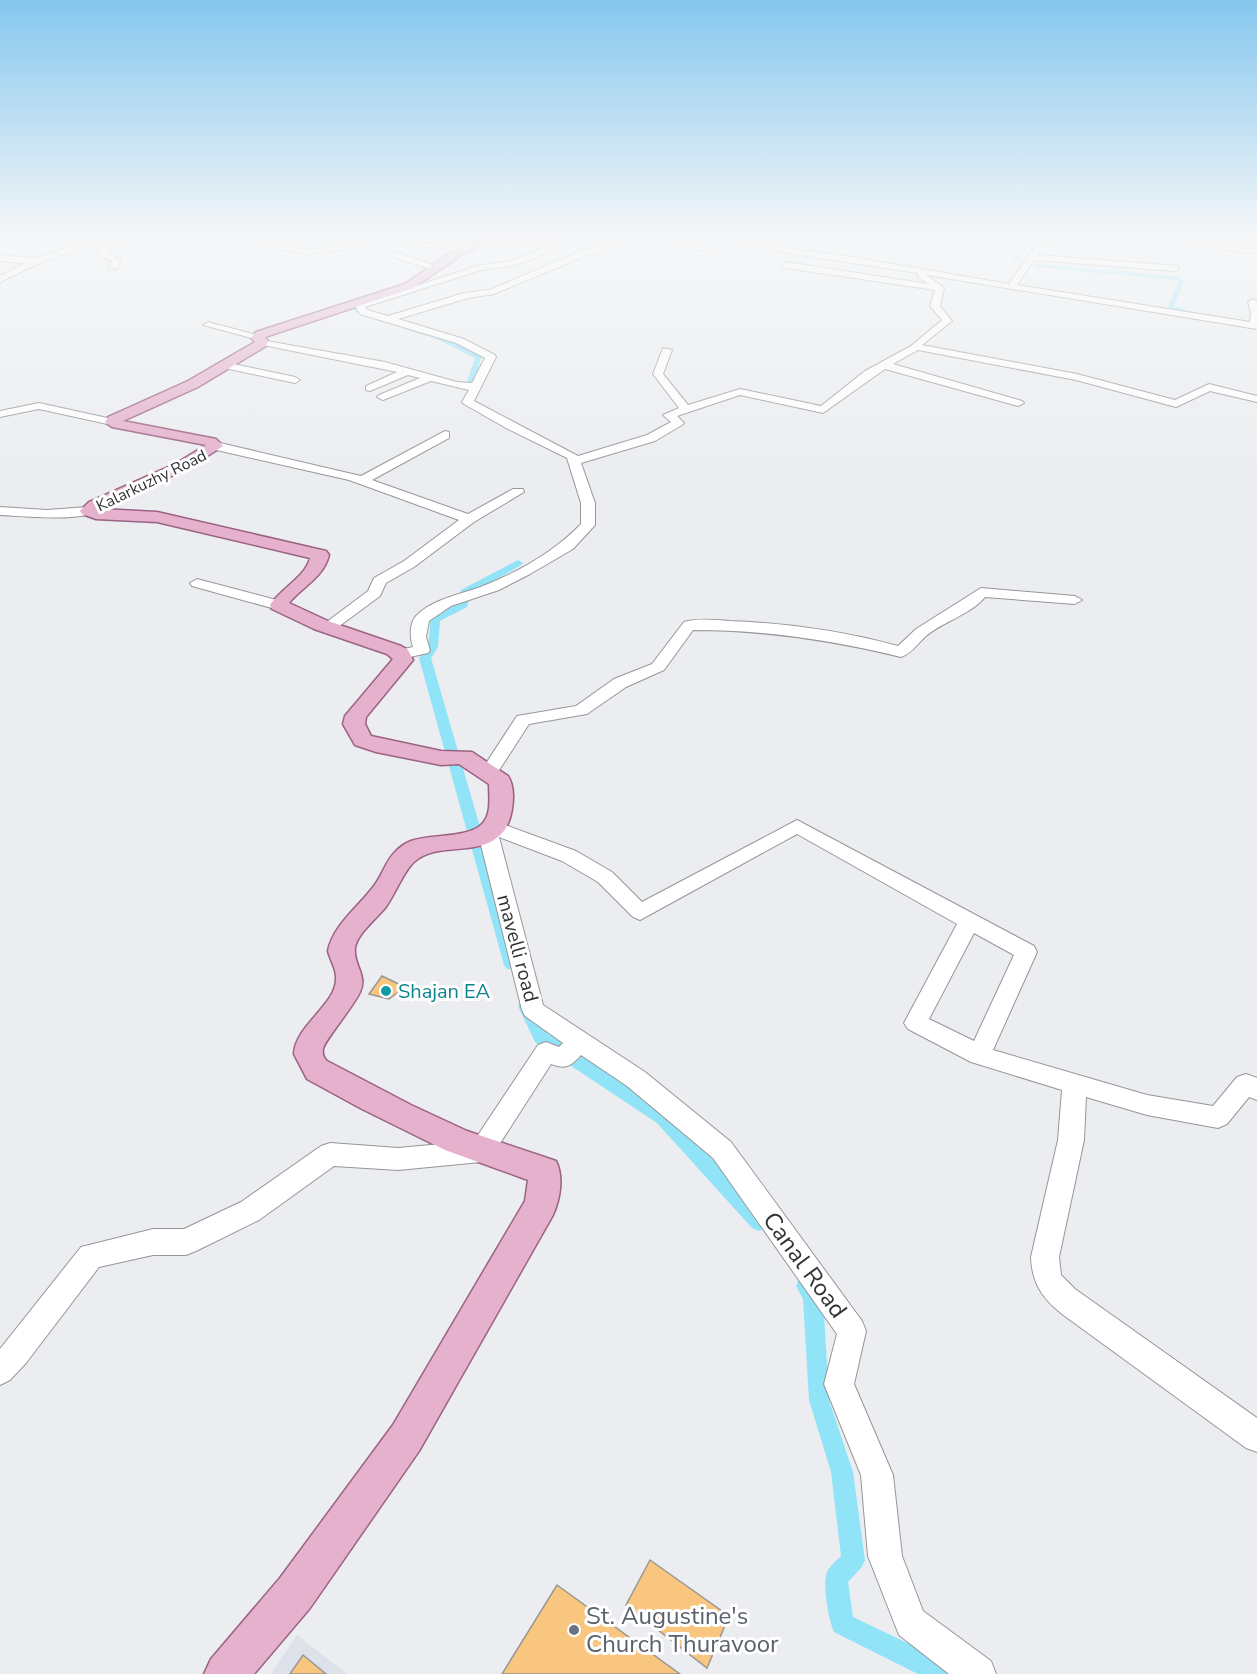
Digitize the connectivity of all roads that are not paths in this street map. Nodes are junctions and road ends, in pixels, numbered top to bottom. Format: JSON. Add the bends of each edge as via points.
{"nodes":[{"id":1,"x":314,"y":317,"type":"edge"},
{"id":2,"x":383,"y":317,"type":"edge"},
{"id":3,"x":396,"y":317,"type":"edge"},
{"id":4,"x":944,"y":317,"type":"edge"},
{"id":5,"x":1213,"y":317,"type":"edge"},
{"id":6,"x":390,"y":319,"type":"junction"},
{"id":7,"x":208,"y":325,"type":"dead end"},
{"id":8,"x":1256,"y":326,"type":"edge"},
{"id":9,"x":260,"y":340,"type":"junction"},
{"id":10,"x":916,"y":347,"type":"junction"},
{"id":11,"x":667,"y":350,"type":"dead end"},
{"id":12,"x":224,"y":365,"type":"junction"},
{"id":13,"x":883,"y":365,"type":"junction"},
{"id":14,"x":408,"y":371,"type":"junction"},
{"id":15,"x":430,"y":378,"type":"junction"},
{"id":16,"x":296,"y":380,"type":"dead end"},
{"id":17,"x":475,"y":387,"type":"junction"},
{"id":18,"x":369,"y":388,"type":"dead end"},
{"id":19,"x":383,"y":398,"type":"dead end"},
{"id":20,"x":1257,"y":399,"type":"edge"},
{"id":21,"x":1018,"y":403,"type":"dead end"},
{"id":22,"x":686,"y":410,"type":"junction"},
{"id":23,"x":0,"y":414,"type":"edge"},
{"id":24,"x":112,"y":422,"type":"junction"},
{"id":25,"x":445,"y":435,"type":"dead end"},
{"id":26,"x":216,"y":446,"type":"junction"},
{"id":27,"x":574,"y":461,"type":"junction"},
{"id":28,"x":362,"y":480,"type":"junction"},
{"id":29,"x":518,"y":492,"type":"dead end"},
{"id":30,"x":0,"y":511,"type":"edge"},
{"id":31,"x":88,"y":511,"type":"junction"},
{"id":32,"x":470,"y":519,"type":"junction"},
{"id":33,"x":197,"y":583,"type":"dead end"},
{"id":34,"x":1075,"y":600,"type":"dead end"},
{"id":35,"x":279,"y":605,"type":"junction"},
{"id":36,"x":329,"y":627,"type":"junction"},
{"id":37,"x":401,"y":654,"type":"junction"},
{"id":38,"x":488,"y":774,"type":"junction"},
{"id":39,"x":484,"y":834,"type":"junction"},
{"id":40,"x":969,"y":921,"type":"junction"},
{"id":41,"x":573,"y":1048,"type":"junction"},
{"id":42,"x":980,"y":1055,"type":"junction"},
{"id":43,"x":1076,"y":1084,"type":"junction"},
{"id":44,"x":1257,"y":1090,"type":"edge"},
{"id":45,"x":465,"y":1144,"type":"junction"},
{"id":46,"x":0,"y":1370,"type":"edge"},
{"id":47,"x":1257,"y":1437,"type":"edge"},
{"id":48,"x":226,"y":1674,"type":"edge"},
{"id":49,"x":978,"y":1674,"type":"edge"}],
"edges":[{"from":1,"to":9,"type":"main road"},
{"from":2,"to":6,"type":"street"},
{"from":3,"to":6,"type":"street"},
{"from":4,"to":10,"type":"street","via":[[947,321]]},
{"from":5,"to":8,"type":"street"},
{"from":6,"to":17,"type":"street","via":[[460,341],[491,357]]},
{"from":7,"to":9,"type":"street"},
{"from":9,"to":12,"type":"main road"},
{"from":9,"to":14,"type":"street"},
{"from":10,"to":13,"type":"street"},
{"from":10,"to":20,"type":"street","via":[[1077,377],[1176,404],[1209,387]]},
{"from":11,"to":22,"type":"street","via":[[658,374]]},
{"from":12,"to":16,"type":"street"},
{"from":12,"to":24,"type":"main road"},
{"from":13,"to":21,"type":"street"},
{"from":13,"to":22,"type":"street","via":[[823,410],[740,392]]},
{"from":14,"to":15,"type":"street"},
{"from":14,"to":18,"type":"street"},
{"from":15,"to":17,"type":"street"},
{"from":15,"to":19,"type":"street"},
{"from":17,"to":27,"type":"street","via":[[468,402],[572,456]]},
{"from":22,"to":27,"type":"street","via":[[669,415],[678,423],[651,438]]},
{"from":23,"to":24,"type":"street","via":[[39,406]]},
{"from":24,"to":26,"type":"main road","name":"Kalarkuzhy Road"},
{"from":25,"to":28,"type":"street"},
{"from":26,"to":28,"type":"street"},
{"from":26,"to":31,"type":"main road","name":"Kalarkuzhy Road"},
{"from":27,"to":37,"type":"street","via":[[588,503],[588,525],[568,546],[534,566],[494,587],[446,603],[422,619],[418,637],[423,650]]},
{"from":28,"to":32,"type":"street"},
{"from":29,"to":32,"type":"street"},
{"from":30,"to":31,"type":"street"},
{"from":31,"to":35,"type":"main road","name":"Kalarkuzhy Road","via":[[157,517],[320,555],[319,565],[284,595]]},
{"from":32,"to":36,"type":"street","via":[[379,581],[375,593]]},
{"from":33,"to":35,"type":"street"},
{"from":34,"to":38,"type":"street","via":[[981,592],[901,652],[868,642],[736,624],[689,625],[658,667],[620,683],[581,710],[523,720]]},
{"from":35,"to":36,"type":"main road"},
{"from":36,"to":37,"type":"main road"},
{"from":37,"to":38,"type":"main road","via":[[401,665],[356,716],[356,732],[376,745],[441,758],[464,757]]},
{"from":38,"to":39,"type":"main road","via":[[500,781],[501,815]]},
{"from":39,"to":40,"type":"street","via":[[569,856],[605,877],[640,912],[797,826]]},
{"from":39,"to":41,"type":"street","name":"mavelli road","via":[[533,1010]]},
{"from":39,"to":45,"type":"main road","via":[[419,847],[403,859],[379,898],[345,939],[341,950],[351,980],[348,991],[307,1051],[317,1070]]},
{"from":40,"to":42,"type":"street","via":[[1026,952]]},
{"from":40,"to":42,"type":"street","via":[[916,1023]]},
{"from":41,"to":45,"type":"street","via":[[563,1059],[546,1052]]},
{"from":41,"to":49,"type":"street","name":"Canal Road","via":[[636,1079],[722,1150],[852,1331],[839,1384],[877,1475],[885,1556],[911,1623]]},
{"from":42,"to":43,"type":"street"},
{"from":43,"to":44,"type":"street","via":[[1147,1105],[1218,1117],[1246,1084]]},
{"from":43,"to":47,"type":"street","via":[[1071,1140],[1045,1257],[1045,1276],[1072,1304]]},
{"from":45,"to":46,"type":"street","via":[[398,1159],[330,1154],[250,1211],[186,1242],[153,1242],[91,1256]]},
{"from":45,"to":48,"type":"main road","via":[[499,1159],[545,1171],[541,1204],[406,1438],[295,1593]]}]}
